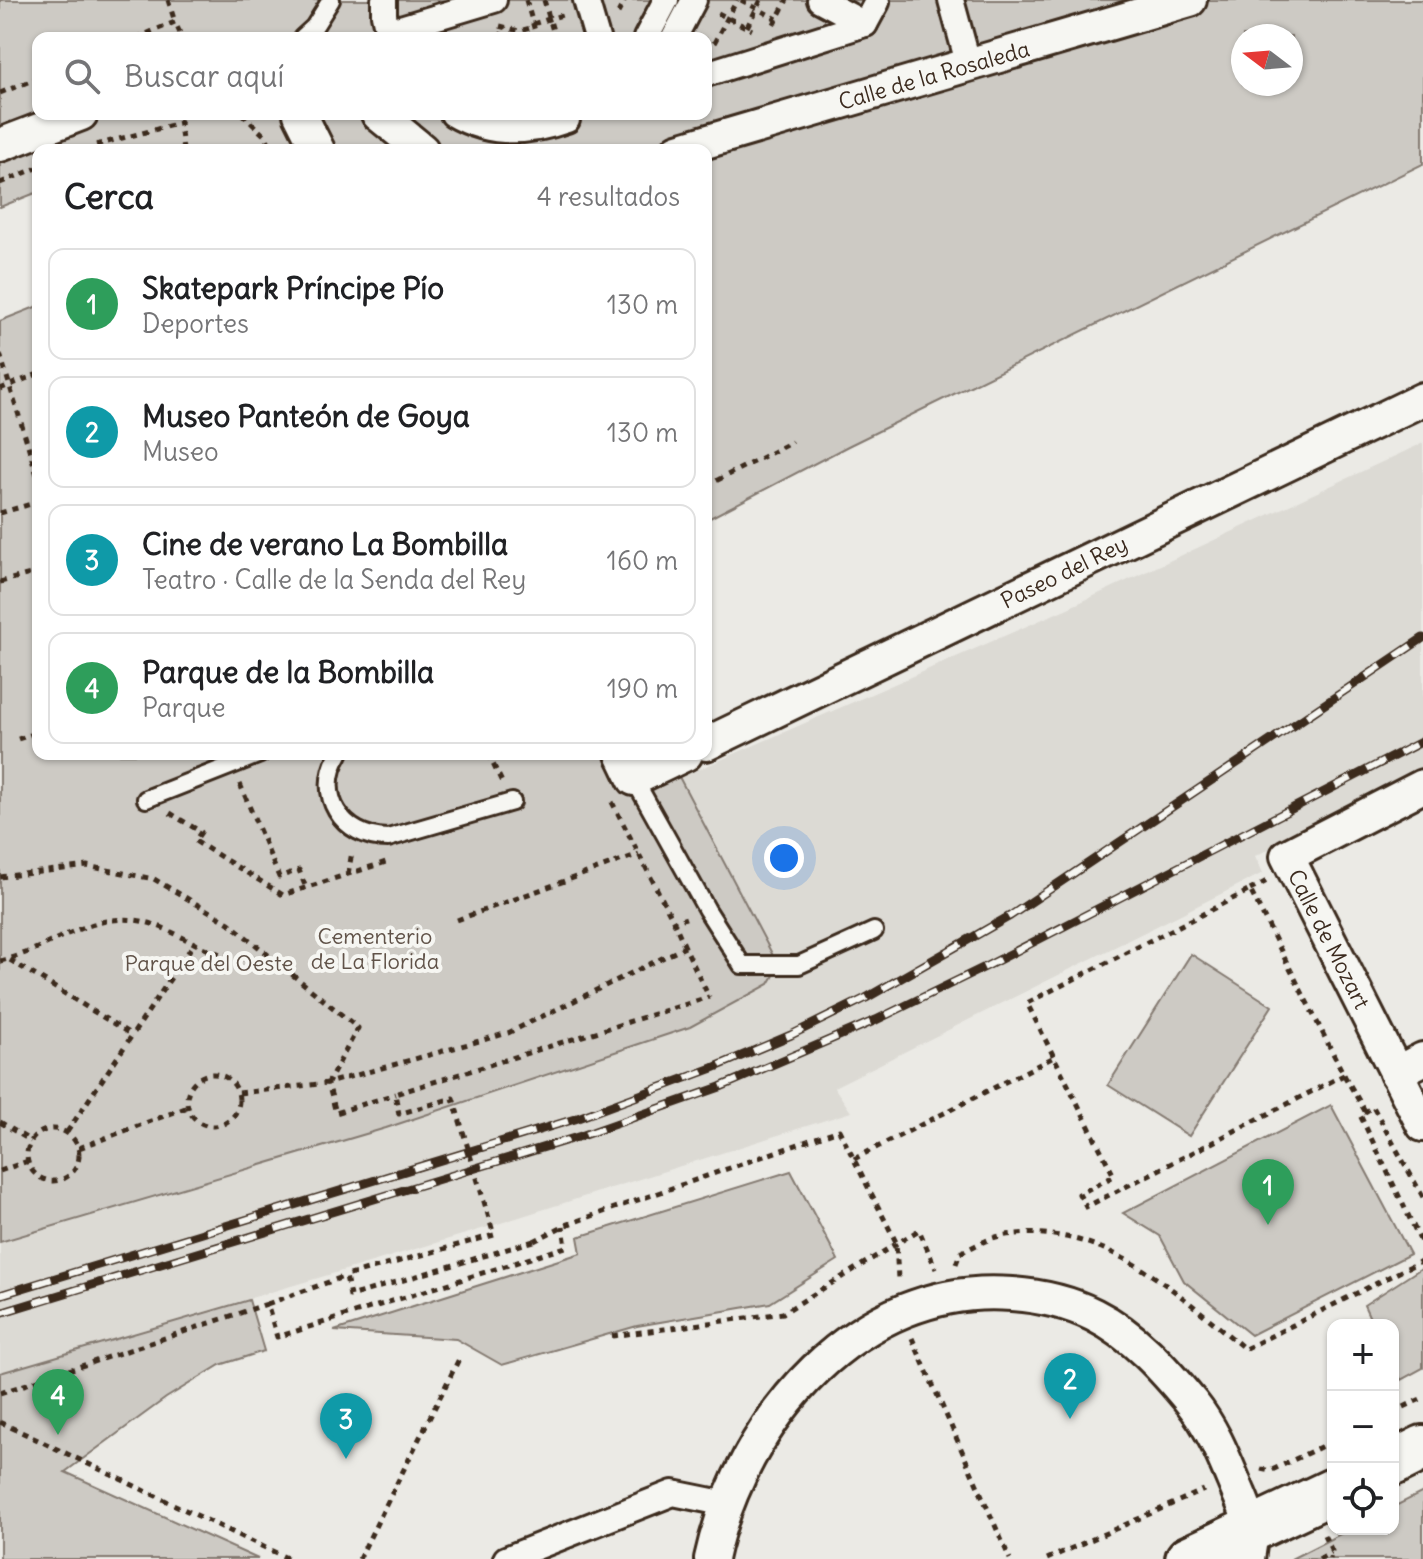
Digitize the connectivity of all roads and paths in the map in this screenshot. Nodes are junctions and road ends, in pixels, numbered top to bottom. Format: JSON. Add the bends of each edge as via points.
{"nodes":[{"id":1,"x":168,"y":0,"type":"edge"},
{"id":2,"x":331,"y":0,"type":"edge"},
{"id":3,"x":384,"y":0,"type":"edge"},
{"id":4,"x":494,"y":0,"type":"edge"},
{"id":5,"x":526,"y":0,"type":"edge"},
{"id":6,"x":544,"y":0,"type":"edge"},
{"id":7,"x":586,"y":0,"type":"edge"},
{"id":8,"x":666,"y":0,"type":"edge"},
{"id":9,"x":694,"y":0,"type":"edge"},
{"id":10,"x":737,"y":0,"type":"edge"},
{"id":11,"x":761,"y":0,"type":"edge"},
{"id":12,"x":820,"y":0,"type":"edge"},
{"id":13,"x":951,"y":0,"type":"edge"},
{"id":14,"x":1190,"y":0,"type":"edge"},
{"id":15,"x":878,"y":1,"type":"edge"},
{"id":16,"x":752,"y":17,"type":"dead end"},
{"id":17,"x":727,"y":18,"type":"junction"},
{"id":18,"x":175,"y":22,"type":"junction"},
{"id":19,"x":737,"y":22,"type":"dead end"},
{"id":20,"x":865,"y":24,"type":"junction"},
{"id":21,"x":504,"y":29,"type":"dead end"},
{"id":22,"x":151,"y":32,"type":"edge"},
{"id":23,"x":179,"y":32,"type":"edge"},
{"id":24,"x":309,"y":32,"type":"edge"},
{"id":25,"x":388,"y":32,"type":"edge"},
{"id":26,"x":397,"y":32,"type":"edge"},
{"id":27,"x":503,"y":32,"type":"edge"},
{"id":28,"x":535,"y":32,"type":"edge"},
{"id":29,"x":553,"y":32,"type":"edge"},
{"id":30,"x":595,"y":32,"type":"edge"},
{"id":31,"x":649,"y":32,"type":"edge"},
{"id":32,"x":677,"y":32,"type":"edge"},
{"id":33,"x":712,"y":47,"type":"dead end"},
{"id":34,"x":969,"y":66,"type":"junction"},
{"id":35,"x":712,"y":72,"type":"edge"},
{"id":36,"x":32,"y":80,"type":"edge"},
{"id":37,"x":0,"y":93,"type":"edge"},
{"id":38,"x":65,"y":120,"type":"edge"},
{"id":39,"x":181,"y":120,"type":"edge"},
{"id":40,"x":248,"y":120,"type":"edge"},
{"id":41,"x":303,"y":120,"type":"edge"},
{"id":42,"x":385,"y":120,"type":"edge"},
{"id":43,"x":468,"y":120,"type":"edge"},
{"id":44,"x":567,"y":120,"type":"edge"},
{"id":45,"x":180,"y":123,"type":"junction"},
{"id":46,"x":100,"y":144,"type":"edge"},
{"id":47,"x":182,"y":144,"type":"edge"},
{"id":48,"x":270,"y":144,"type":"edge"},
{"id":49,"x":315,"y":144,"type":"edge"},
{"id":50,"x":415,"y":144,"type":"edge"},
{"id":51,"x":699,"y":144,"type":"edge"},
{"id":52,"x":0,"y":145,"type":"edge"},
{"id":53,"x":32,"y":170,"type":"edge"},
{"id":54,"x":0,"y":183,"type":"edge"},
{"id":55,"x":0,"y":354,"type":"edge"},
{"id":56,"x":32,"y":376,"type":"edge"},
{"id":57,"x":10,"y":385,"type":"junction"},
{"id":58,"x":0,"y":389,"type":"edge"},
{"id":59,"x":1423,"y":399,"type":"edge"},
{"id":60,"x":792,"y":442,"type":"dead end"},
{"id":61,"x":32,"y":458,"type":"edge"},
{"id":62,"x":712,"y":483,"type":"edge"},
{"id":63,"x":32,"y":504,"type":"edge"},
{"id":64,"x":0,"y":513,"type":"edge"},
{"id":65,"x":32,"y":574,"type":"edge"},
{"id":66,"x":0,"y":582,"type":"edge"},
{"id":67,"x":32,"y":734,"type":"edge"},
{"id":68,"x":18,"y":739,"type":"dead end"},
{"id":69,"x":712,"y":741,"type":"edge"},
{"id":70,"x":243,"y":760,"type":"edge"},
{"id":71,"x":335,"y":760,"type":"edge"},
{"id":72,"x":491,"y":760,"type":"edge"},
{"id":73,"x":667,"y":760,"type":"edge"},
{"id":74,"x":231,"y":764,"type":"junction"},
{"id":75,"x":621,"y":775,"type":"edge"},
{"id":76,"x":1423,"y":786,"type":"edge"},
{"id":77,"x":146,"y":799,"type":"joint"},
{"id":78,"x":512,"y":802,"type":"joint"},
{"id":79,"x":639,"y":854,"type":"junction"},
{"id":80,"x":391,"y":861,"type":"dead end"},
{"id":81,"x":0,"y":877,"type":"edge"},
{"id":82,"x":306,"y":888,"type":"junction"},
{"id":83,"x":457,"y":920,"type":"dead end"},
{"id":84,"x":674,"y":922,"type":"dead end"},
{"id":85,"x":874,"y":931,"type":"dead end"},
{"id":86,"x":195,"y":942,"type":"junction"},
{"id":87,"x":10,"y":959,"type":"junction"},
{"id":88,"x":271,"y":959,"type":"junction"},
{"id":89,"x":0,"y":961,"type":"edge"},
{"id":90,"x":132,"y":1035,"type":"junction"},
{"id":91,"x":1054,"y":1057,"type":"junction"},
{"id":92,"x":1409,"y":1066,"type":"edge"},
{"id":93,"x":1344,"y":1075,"type":"junction"},
{"id":94,"x":328,"y":1083,"type":"junction"},
{"id":95,"x":239,"y":1093,"type":"junction"},
{"id":96,"x":395,"y":1094,"type":"junction"},
{"id":97,"x":188,"y":1107,"type":"junction"},
{"id":98,"x":1365,"y":1111,"type":"junction"},
{"id":99,"x":0,"y":1122,"type":"edge"},
{"id":100,"x":1423,"y":1125,"type":"edge"},
{"id":101,"x":67,"y":1132,"type":"junction"},
{"id":102,"x":31,"y":1141,"type":"junction"},
{"id":103,"x":79,"y":1148,"type":"junction"},
{"id":104,"x":854,"y":1159,"type":"junction"},
{"id":105,"x":28,"y":1161,"type":"junction"},
{"id":106,"x":0,"y":1171,"type":"edge"},
{"id":107,"x":1423,"y":1197,"type":"edge"},
{"id":108,"x":563,"y":1226,"type":"junction"},
{"id":109,"x":896,"y":1242,"type":"junction"},
{"id":110,"x":1423,"y":1246,"type":"edge"},
{"id":111,"x":1423,"y":1260,"type":"edge"},
{"id":112,"x":346,"y":1276,"type":"junction"},
{"id":113,"x":946,"y":1296,"type":"junction"},
{"id":114,"x":267,"y":1304,"type":"junction"},
{"id":115,"x":900,"y":1312,"type":"junction"},
{"id":116,"x":612,"y":1336,"type":"dead end"},
{"id":117,"x":460,"y":1357,"type":"dead end"},
{"id":118,"x":0,"y":1393,"type":"edge"},
{"id":119,"x":1423,"y":1398,"type":"edge"},
{"id":120,"x":1399,"y":1409,"type":"edge"},
{"id":121,"x":0,"y":1422,"type":"edge"},
{"id":122,"x":1327,"y":1444,"type":"edge"},
{"id":123,"x":1423,"y":1448,"type":"edge"},
{"id":124,"x":1399,"y":1460,"type":"edge"},
{"id":125,"x":1241,"y":1473,"type":"junction"},
{"id":126,"x":1327,"y":1495,"type":"edge"},
{"id":127,"x":727,"y":1504,"type":"junction"},
{"id":128,"x":1250,"y":1544,"type":"edge"},
{"id":129,"x":1332,"y":1551,"type":"dead end"},
{"id":130,"x":289,"y":1559,"type":"edge"},
{"id":131,"x":359,"y":1559,"type":"edge"},
{"id":132,"x":506,"y":1559,"type":"edge"},
{"id":133,"x":711,"y":1559,"type":"edge"},
{"id":134,"x":1010,"y":1559,"type":"edge"},
{"id":135,"x":1047,"y":1559,"type":"edge"},
{"id":136,"x":1188,"y":1559,"type":"edge"},
{"id":137,"x":1319,"y":1559,"type":"edge"}],
"edges":[{"from":1,"to":18,"type":"path"},
{"from":2,"to":24,"type":"lane"},
{"from":3,"to":25,"type":"street"},
{"from":4,"to":26,"type":"street"},
{"from":5,"to":28,"type":"path"},
{"from":6,"to":29,"type":"path"},
{"from":7,"to":30,"type":"street"},
{"from":8,"to":31,"type":"street"},
{"from":9,"to":32,"type":"street"},
{"from":10,"to":17,"type":"path"},
{"from":11,"to":16,"type":"path"},
{"from":12,"to":20,"type":"street"},
{"from":13,"to":34,"type":"street"},
{"from":14,"to":34,"type":"street","name":"Calle de la Rosaleda"},
{"from":15,"to":20,"type":"street"},
{"from":17,"to":19,"type":"path"},
{"from":17,"to":33,"type":"path"},
{"from":18,"to":22,"type":"path"},
{"from":18,"to":23,"type":"path"},
{"from":20,"to":35,"type":"street"},
{"from":21,"to":27,"type":"path"},
{"from":34,"to":51,"type":"street","name":"Calle de la Rosaleda"},
{"from":36,"to":37,"type":"path"},
{"from":38,"to":52,"type":"street"},
{"from":39,"to":45,"type":"path"},
{"from":40,"to":48,"type":"path"},
{"from":41,"to":49,"type":"street"},
{"from":42,"to":50,"type":"street"},
{"from":43,"to":44,"type":"street","via":[[519,132]]},
{"from":45,"to":46,"type":"path"},
{"from":45,"to":47,"type":"path"},
{"from":53,"to":54,"type":"path"},
{"from":55,"to":57,"type":"path"},
{"from":56,"to":57,"type":"path"},
{"from":57,"to":58,"type":"path"},
{"from":57,"to":61,"type":"path"},
{"from":59,"to":69,"type":"street","name":"Paseo del Rey"},
{"from":60,"to":62,"type":"path"},
{"from":63,"to":64,"type":"path"},
{"from":65,"to":66,"type":"path"},
{"from":67,"to":68,"type":"path"},
{"from":70,"to":74,"type":"lane"},
{"from":71,"to":78,"type":"lane","via":[[329,787],[334,806],[355,832],[371,838],[388,838]]},
{"from":72,"to":78,"type":"path"},
{"from":73,"to":75,"type":"street"},
{"from":74,"to":77,"type":"lane"},
{"from":74,"to":82,"type":"path","via":[[279,877],[299,870]]},
{"from":75,"to":79,"type":"path"},
{"from":75,"to":85,"type":"lane","via":[[742,965],[799,965]]},
{"from":76,"to":92,"type":"street","name":"Calle de Mozart","via":[[1287,856]]},
{"from":77,"to":82,"type":"path","via":[[201,832],[195,841],[283,895]]},
{"from":79,"to":83,"type":"path"},
{"from":79,"to":84,"type":"path"},
{"from":80,"to":82,"type":"path"},
{"from":81,"to":88,"type":"path","via":[[87,866],[154,879],[229,923]]},
{"from":86,"to":87,"type":"path","via":[[135,920],[92,924]]},
{"from":86,"to":88,"type":"path","via":[[214,952]]},
{"from":86,"to":90,"type":"path"},
{"from":87,"to":89,"type":"path"},
{"from":87,"to":90,"type":"path"},
{"from":88,"to":94,"type":"path","via":[[358,1028]]},
{"from":90,"to":101,"type":"path"},
{"from":91,"to":93,"type":"path","via":[[1114,1176],[1079,1194],[1086,1207]]},
{"from":91,"to":93,"type":"path","via":[[1027,1003],[1250,890]]},
{"from":91,"to":104,"type":"path"},
{"from":92,"to":100,"type":"street","name":"Calle de Mozart"},
{"from":93,"to":98,"type":"path"},
{"from":94,"to":95,"type":"path"},
{"from":94,"to":96,"type":"path","via":[[336,1113]]},
{"from":94,"to":96,"type":"path","bridge":true,"via":[[508,1033],[685,947],[709,997]]},
{"from":95,"to":97,"type":"path","via":[[229,1078],[202,1076],[189,1089]]},
{"from":95,"to":97,"type":"path","via":[[234,1117],[220,1126],[197,1121]]},
{"from":96,"to":112,"type":"path","bridge":true,"via":[[399,1114],[453,1098],[494,1235]]},
{"from":97,"to":103,"type":"path"},
{"from":98,"to":107,"type":"path","via":[[1373,1107]]},
{"from":98,"to":110,"type":"path","via":[[1360,1115]]},
{"from":99,"to":102,"type":"path"},
{"from":101,"to":102,"type":"path","via":[[51,1128]]},
{"from":101,"to":103,"type":"path"},
{"from":102,"to":105,"type":"path"},
{"from":103,"to":105,"type":"path","via":[[77,1166],[64,1179],[38,1177]]},
{"from":104,"to":108,"type":"path","via":[[839,1130]]},
{"from":104,"to":109,"type":"path"},
{"from":105,"to":106,"type":"path"},
{"from":108,"to":112,"type":"path","bridge":true,"via":[[534,1241],[350,1296]]},
{"from":108,"to":114,"type":"path","via":[[566,1247],[277,1337]]},
{"from":109,"to":113,"type":"path","via":[[919,1230]]},
{"from":109,"to":115,"type":"path"},
{"from":109,"to":116,"type":"path","via":[[783,1313]]},
{"from":111,"to":113,"type":"path","via":[[1245,1349],[1161,1279],[1080,1239],[1035,1234],[998,1237],[973,1247],[960,1253]]},
{"from":112,"to":114,"type":"path"},
{"from":113,"to":115,"type":"street"},
{"from":113,"to":125,"type":"street","via":[[996,1292],[1048,1299],[1094,1315],[1144,1349],[1173,1379]]},
{"from":114,"to":118,"type":"path"},
{"from":115,"to":127,"type":"street","via":[[854,1338],[800,1385],[746,1460]]},
{"from":115,"to":134,"type":"path"},
{"from":117,"to":131,"type":"path"},
{"from":119,"to":120,"type":"path"},
{"from":121,"to":130,"type":"path"},
{"from":122,"to":125,"type":"path","via":[[1270,1471]]},
{"from":123,"to":124,"type":"main road"},
{"from":125,"to":128,"type":"street"},
{"from":125,"to":135,"type":"path"},
{"from":126,"to":128,"type":"main road"},
{"from":127,"to":132,"type":"street","via":[[673,1493]]},
{"from":127,"to":133,"type":"street"},
{"from":128,"to":136,"type":"main road"},
{"from":129,"to":137,"type":"path"}]}
